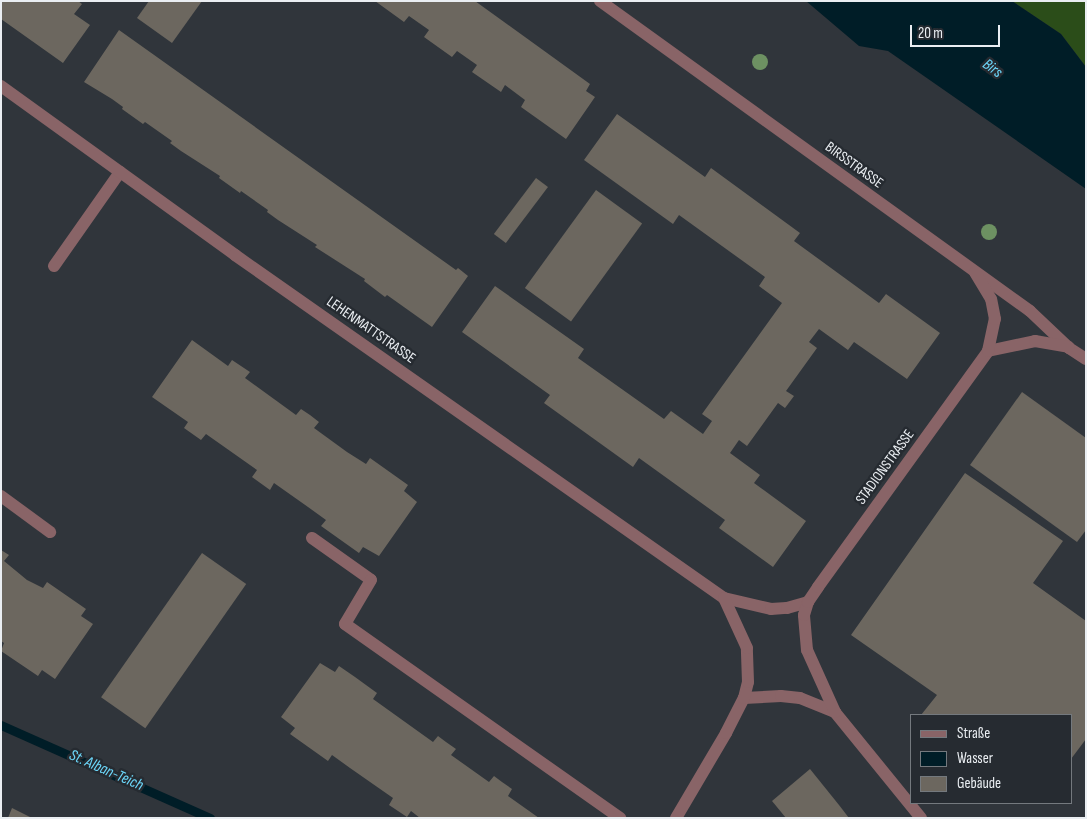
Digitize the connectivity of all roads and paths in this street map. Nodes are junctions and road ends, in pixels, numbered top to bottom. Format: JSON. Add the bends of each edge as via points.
{"nodes":[{"id":1,"x":600,"y":1,"type":"edge"},
{"id":2,"x":1,"y":86,"type":"edge"},
{"id":3,"x":120,"y":172,"type":"junction"},
{"id":4,"x":54,"y":266,"type":"dead end"},
{"id":5,"x":976,"y":272,"type":"junction"},
{"id":6,"x":1069,"y":348,"type":"junction"},
{"id":7,"x":988,"y":351,"type":"junction"},
{"id":8,"x":1086,"y":360,"type":"edge"},
{"id":9,"x":1,"y":496,"type":"edge"},
{"id":10,"x":50,"y":532,"type":"dead end"},
{"id":11,"x":312,"y":538,"type":"dead end"},
{"id":12,"x":724,"y":598,"type":"junction"},
{"id":13,"x":808,"y":602,"type":"junction"},
{"id":14,"x":744,"y":698,"type":"junction"},
{"id":15,"x":835,"y":712,"type":"junction"},
{"id":16,"x":620,"y":818,"type":"edge"},
{"id":17,"x":676,"y":818,"type":"edge"},
{"id":18,"x":921,"y":818,"type":"edge"}],
"edges":[{"from":1,"to":5,"type":"street","name":"BIRSSTRASSE"},
{"from":2,"to":3,"type":"street","name":"LEHENMATTSTRASSE"},
{"from":3,"to":4,"type":"street"},
{"from":3,"to":12,"type":"street","name":"LEHENMATTSTRASSE"},
{"from":5,"to":6,"type":"street","name":"BIRSSTRASSE","via":[[1030,310]]},
{"from":5,"to":7,"type":"street","name":"STADIONSTRASSE","via":[[991,299],[995,319]]},
{"from":6,"to":7,"type":"street","via":[[1035,341]]},
{"from":6,"to":8,"type":"street","name":"BIRSSTRASSE"},
{"from":7,"to":13,"type":"street","name":"STADIONSTRASSE"},
{"from":9,"to":10,"type":"street"},
{"from":11,"to":16,"type":"street","via":[[371,580],[345,624]]},
{"from":12,"to":13,"type":"street","name":"LEHENMATTSTRASSE","via":[[771,609]]},
{"from":12,"to":14,"type":"street","via":[[747,648],[749,666]]},
{"from":13,"to":15,"type":"street","via":[[804,627],[807,650]]},
{"from":14,"to":15,"type":"street","via":[[800,698]]},
{"from":14,"to":17,"type":"street"},
{"from":15,"to":18,"type":"street"}]}
